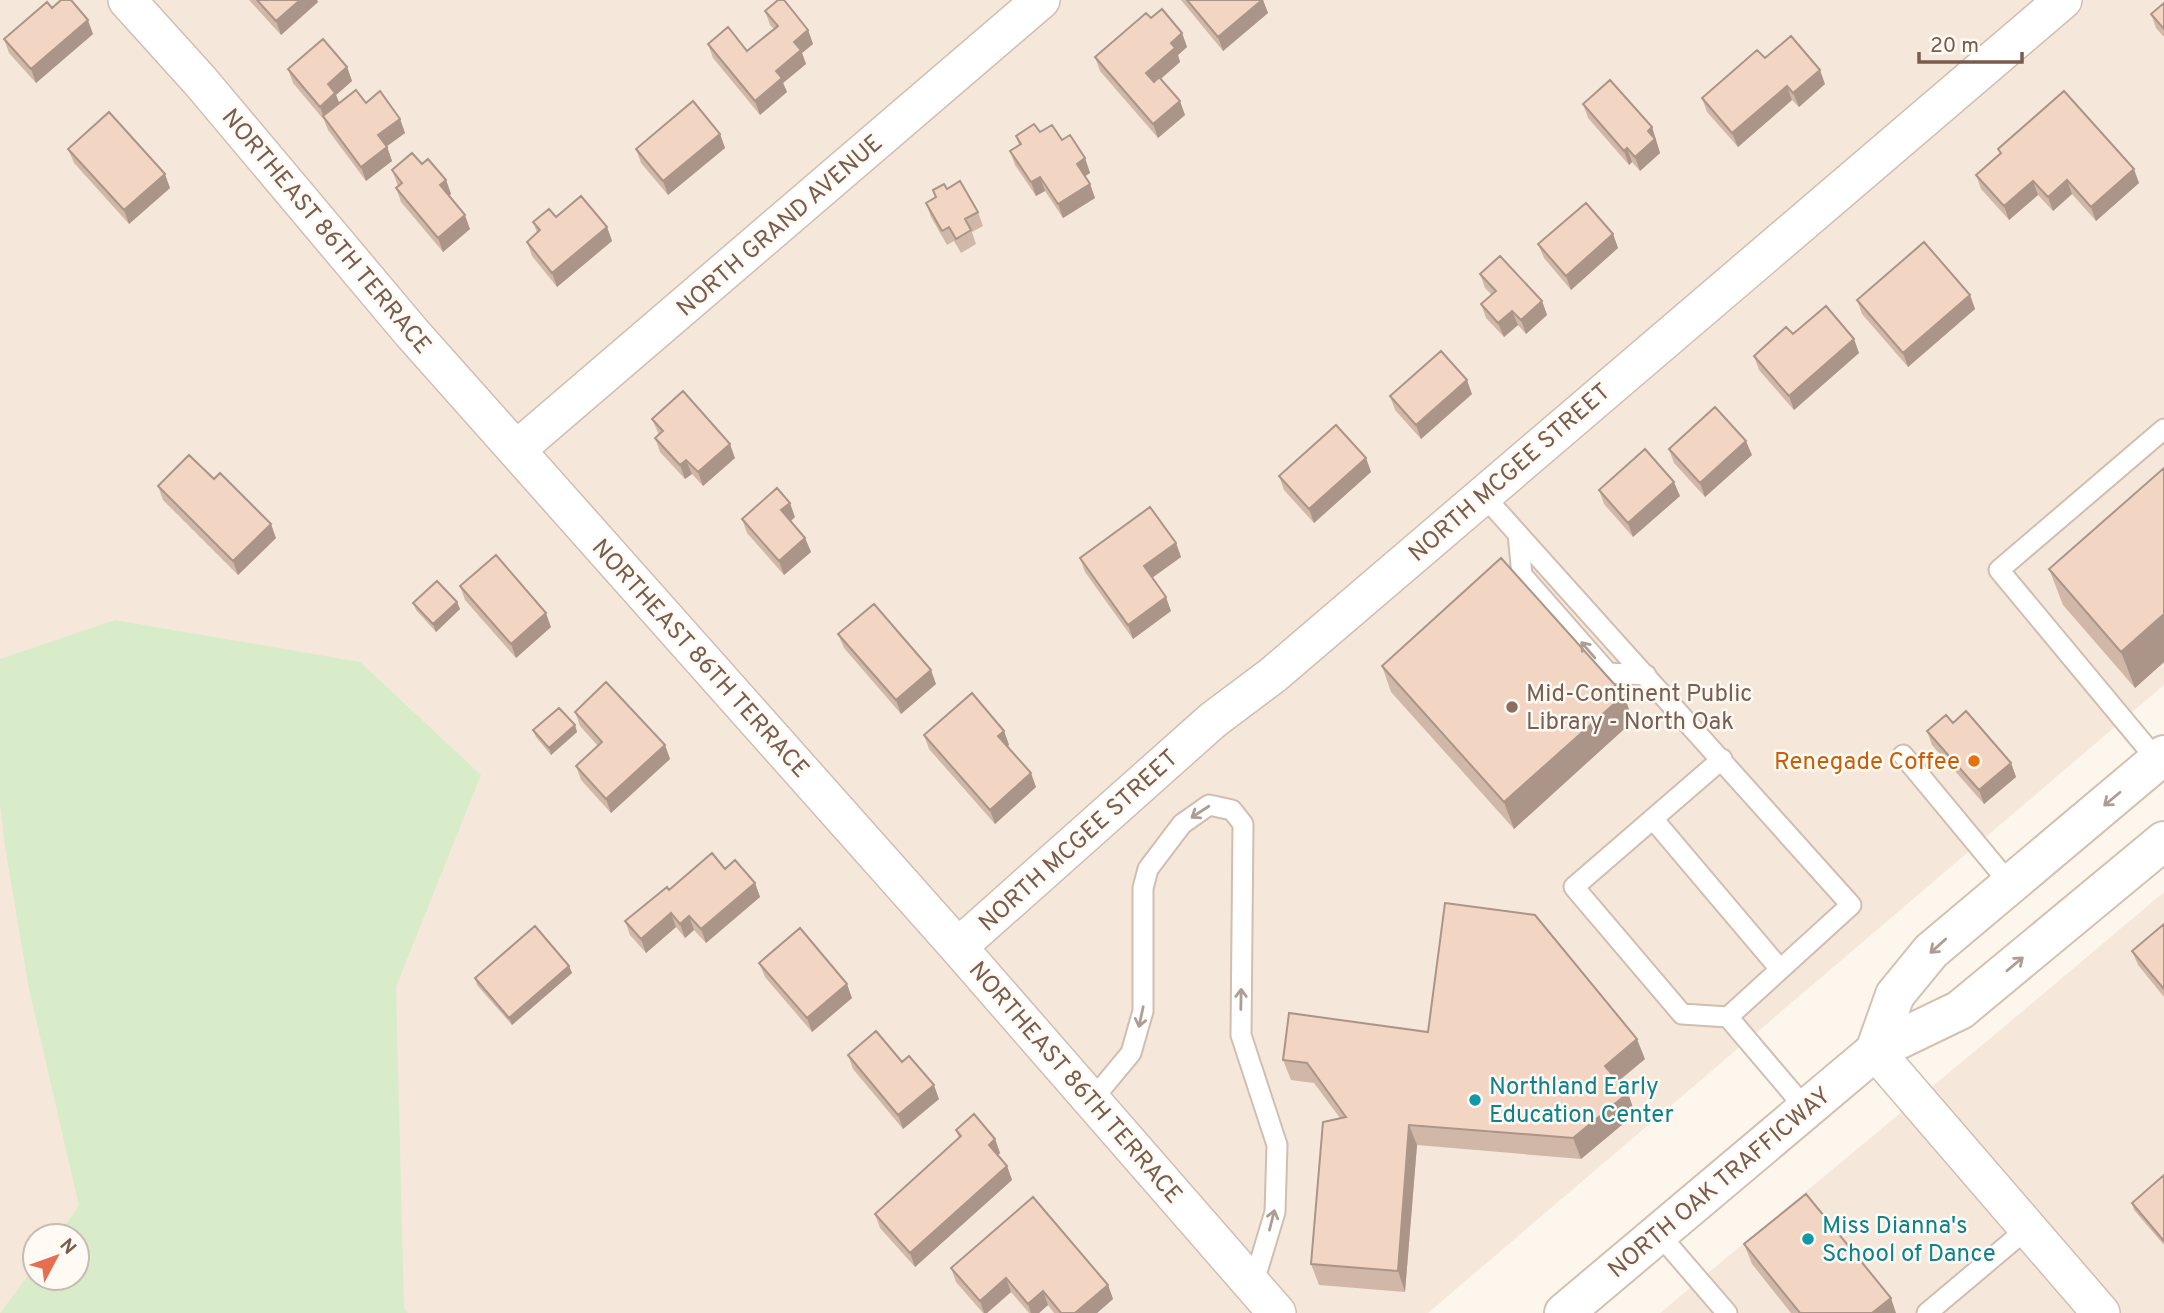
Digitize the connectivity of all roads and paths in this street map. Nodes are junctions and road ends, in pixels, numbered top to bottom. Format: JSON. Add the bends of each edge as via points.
{"nodes":[{"id":1,"x":127,"y":0,"type":"edge"},
{"id":2,"x":1041,"y":0,"type":"edge"},
{"id":3,"x":2063,"y":0,"type":"edge"},
{"id":4,"x":2164,"y":429,"type":"edge"},
{"id":5,"x":516,"y":450,"type":"junction"},
{"id":6,"x":1483,"y":495,"type":"junction"},
{"id":7,"x":1903,"y":755,"type":"dead end"},
{"id":8,"x":2161,"y":758,"type":"edge"},
{"id":9,"x":1722,"y":759,"type":"junction"},
{"id":10,"x":1653,"y":819,"type":"junction"},
{"id":11,"x":2164,"y":841,"type":"edge"},
{"id":12,"x":2010,"y":884,"type":"junction"},
{"id":13,"x":958,"y":947,"type":"junction"},
{"id":14,"x":1780,"y":969,"type":"junction"},
{"id":15,"x":1728,"y":1017,"type":"junction"},
{"id":16,"x":1875,"y":1051,"type":"junction"},
{"id":17,"x":1092,"y":1100,"type":"junction"},
{"id":18,"x":1806,"y":1109,"type":"junction"},
{"id":19,"x":2028,"y":1228,"type":"junction"},
{"id":20,"x":1658,"y":1233,"type":"junction"},
{"id":21,"x":1253,"y":1285,"type":"junction"},
{"id":22,"x":1277,"y":1313,"type":"edge"},
{"id":23,"x":1564,"y":1313,"type":"edge"},
{"id":24,"x":1727,"y":1313,"type":"edge"},
{"id":25,"x":1927,"y":1313,"type":"edge"},
{"id":26,"x":2101,"y":1313,"type":"edge"}],
"edges":[{"from":1,"to":5,"type":"street","name":"NORTHEAST 86TH TERRACE"},
{"from":2,"to":5,"type":"street","name":"NORTH GRAND AVENUE"},
{"from":3,"to":6,"type":"street","name":"NORTH MCGEE STREET"},
{"from":4,"to":8,"type":"lane","via":[[1999,570],[2131,731]]},
{"from":5,"to":13,"type":"street","name":"NORTHEAST 86TH TERRACE"},
{"from":6,"to":9,"type":"lane"},
{"from":6,"to":13,"type":"street","name":"NORTH MCGEE STREET","via":[[1273,675],[1213,720]]},
{"from":7,"to":12,"type":"lane"},
{"from":8,"to":12,"type":"main road","one_way":true},
{"from":9,"to":10,"type":"lane"},
{"from":9,"to":14,"type":"lane","via":[[1851,905]]},
{"from":10,"to":14,"type":"lane"},
{"from":10,"to":15,"type":"lane","via":[[1574,887],[1682,1014]]},
{"from":16,"to":11,"type":"main road","name":"NORTH OAK TRAFFICWAY","one_way":true,"via":[[1960,1010]]},
{"from":12,"to":16,"type":"main road","one_way":true,"via":[[1931,951],[1895,995]]},
{"from":13,"to":17,"type":"street","name":"NORTHEAST 86TH TERRACE"},
{"from":14,"to":15,"type":"lane"},
{"from":15,"to":18,"type":"lane"},
{"from":16,"to":18,"type":"main road","name":"NORTH OAK TRAFFICWAY"},
{"from":16,"to":19,"type":"street"},
{"from":17,"to":21,"type":"street","name":"NORTHEAST 86TH TERRACE"},
{"from":21,"to":17,"type":"lane","one_way":true,"via":[[1275,1212],[1278,1145],[1241,1035],[1243,824],[1232,810],[1209,805],[1182,824],[1148,869],[1143,888],[1143,1012],[1131,1053]]},
{"from":18,"to":20,"type":"main road","name":"NORTH OAK TRAFFICWAY"},
{"from":19,"to":25,"type":"lane"},
{"from":19,"to":26,"type":"street"},
{"from":20,"to":23,"type":"main road","name":"NORTH OAK TRAFFICWAY"},
{"from":20,"to":24,"type":"lane"},
{"from":21,"to":22,"type":"street","name":"NORTHEAST 86TH TERRACE"}]}
